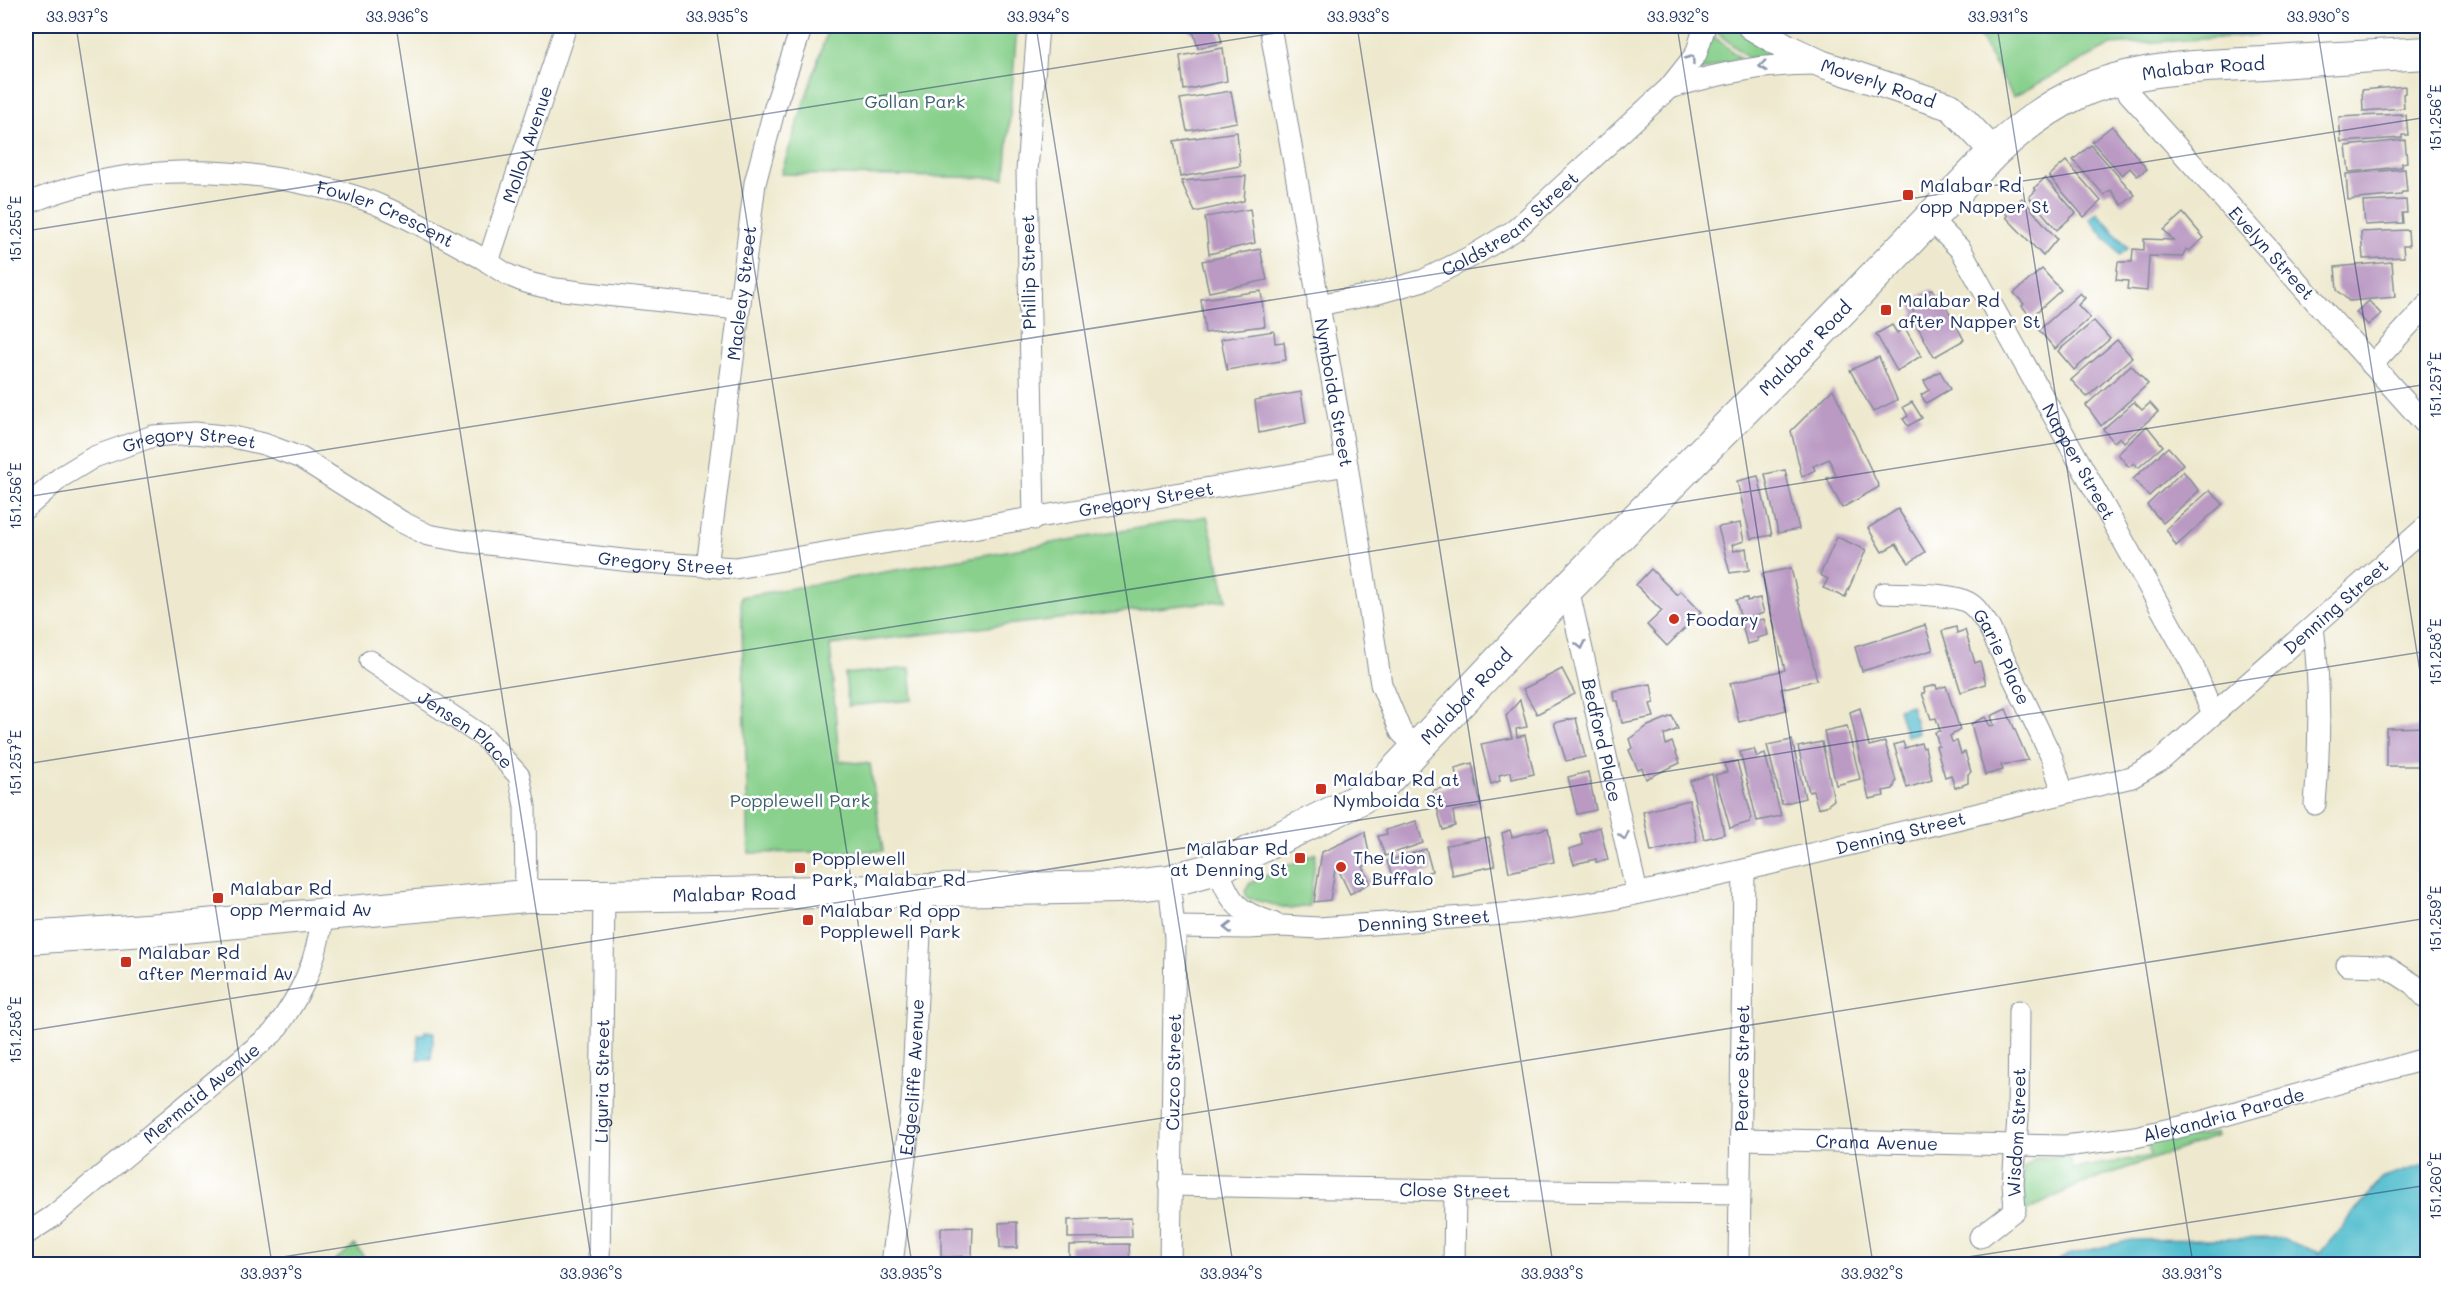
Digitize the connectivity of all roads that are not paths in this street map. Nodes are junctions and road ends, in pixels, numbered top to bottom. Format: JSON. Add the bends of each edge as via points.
{"nodes":[{"id":1,"x":566,"y":26,"type":"edge"},
{"id":2,"x":801,"y":26,"type":"edge"},
{"id":3,"x":1038,"y":26,"type":"edge"},
{"id":4,"x":1270,"y":26,"type":"edge"},
{"id":5,"x":1705,"y":26,"type":"edge"},
{"id":6,"x":1751,"y":26,"type":"edge"},
{"id":7,"x":2427,"y":53,"type":"edge"},
{"id":8,"x":1822,"y":64,"type":"junction"},
{"id":9,"x":2117,"y":80,"type":"junction"},
{"id":10,"x":1669,"y":88,"type":"junction"},
{"id":11,"x":1994,"y":152,"type":"junction"},
{"id":12,"x":26,"y":204,"type":"edge"},
{"id":13,"x":1930,"y":219,"type":"junction"},
{"id":14,"x":488,"y":262,"type":"junction"},
{"id":15,"x":2427,"y":304,"type":"edge"},
{"id":16,"x":1318,"y":305,"type":"junction"},
{"id":17,"x":738,"y":309,"type":"junction"},
{"id":18,"x":2372,"y":365,"type":"junction"},
{"id":19,"x":2427,"y":427,"type":"edge"},
{"id":20,"x":1347,"y":465,"type":"junction"},
{"id":21,"x":26,"y":508,"type":"edge"},
{"id":22,"x":1035,"y":519,"type":"junction"},
{"id":23,"x":2427,"y":525,"type":"edge"},
{"id":24,"x":707,"y":567,"type":"junction"},
{"id":25,"x":1568,"y":588,"type":"junction"},
{"id":26,"x":1884,"y":593,"type":"dead end"},
{"id":27,"x":2313,"y":627,"type":"junction"},
{"id":28,"x":370,"y":661,"type":"dead end"},
{"id":29,"x":2213,"y":714,"type":"junction"},
{"id":30,"x":1418,"y":749,"type":"junction"},
{"id":31,"x":2063,"y":793,"type":"junction"},
{"id":32,"x":2315,"y":804,"type":"dead end"},
{"id":33,"x":1216,"y":868,"type":"junction"},
{"id":34,"x":1744,"y":870,"type":"junction"},
{"id":35,"x":1169,"y":881,"type":"junction"},
{"id":36,"x":922,"y":891,"type":"junction"},
{"id":37,"x":1637,"y":892,"type":"junction"},
{"id":38,"x":526,"y":896,"type":"junction"},
{"id":39,"x":604,"y":896,"type":"junction"},
{"id":40,"x":322,"y":914,"type":"junction"},
{"id":41,"x":1282,"y":926,"type":"junction"},
{"id":42,"x":1175,"y":927,"type":"junction"},
{"id":43,"x":26,"y":938,"type":"edge"},
{"id":44,"x":2347,"y":965,"type":"dead end"},
{"id":45,"x":2427,"y":1000,"type":"edge"},
{"id":46,"x":2019,"y":1011,"type":"dead end"},
{"id":47,"x":2427,"y":1058,"type":"edge"},
{"id":48,"x":1741,"y":1139,"type":"junction"},
{"id":49,"x":2015,"y":1145,"type":"junction"},
{"id":50,"x":1170,"y":1185,"type":"junction"},
{"id":51,"x":1455,"y":1191,"type":"junction"},
{"id":52,"x":1740,"y":1192,"type":"junction"},
{"id":53,"x":26,"y":1234,"type":"edge"},
{"id":54,"x":1980,"y":1237,"type":"dead end"},
{"id":55,"x":599,"y":1264,"type":"edge"},
{"id":56,"x":892,"y":1264,"type":"edge"},
{"id":57,"x":1170,"y":1264,"type":"edge"},
{"id":58,"x":1454,"y":1264,"type":"edge"},
{"id":59,"x":1739,"y":1264,"type":"edge"}],
"edges":[{"from":1,"to":14,"type":"street","name":"Molloy Avenue"},
{"from":2,"to":17,"type":"street","name":"Macleay Street","via":[[754,183]]},
{"from":3,"to":22,"type":"street","name":"Phillip Street","via":[[1027,171]]},
{"from":4,"to":16,"type":"street","name":"Nymboida Street"},
{"from":10,"to":5,"type":"street","name":"Coldstream Street","one_way":true,"via":[[1696,54]]},
{"from":6,"to":8,"type":"street","name":"Moverly Road"},
{"from":7,"to":9,"type":"main road","name":"Malabar Road","via":[[2221,65]]},
{"from":8,"to":10,"type":"street","name":"Coldstream Street","one_way":true,"via":[[1755,67]]},
{"from":8,"to":11,"type":"street","name":"Moverly Road","via":[[1951,107]]},
{"from":9,"to":11,"type":"main road","name":"Malabar Road","via":[[2060,102],[2016,131]]},
{"from":9,"to":18,"type":"street","name":"Evelyn Street"},
{"from":10,"to":16,"type":"street","name":"Coldstream Street","via":[[1515,230],[1494,243],[1424,280]]},
{"from":11,"to":13,"type":"main road","name":"Malabar Road"},
{"from":12,"to":14,"type":"street","name":"Fowler Crescent","via":[[53,192],[154,173],[255,174],[336,191],[379,205]]},
{"from":13,"to":25,"type":"main road","name":"Malabar Road"},
{"from":13,"to":29,"type":"street","name":"Napper Street","via":[[1961,250],[2192,664]]},
{"from":14,"to":17,"type":"street","name":"Fowler Crescent","via":[[512,277],[578,292]]},
{"from":15,"to":18,"type":"street"},
{"from":16,"to":20,"type":"street","name":"Nymboida Street"},
{"from":17,"to":24,"type":"street","name":"Macleay Street"},
{"from":18,"to":19,"type":"street","name":"Evelyn Street"},
{"from":20,"to":22,"type":"street","name":"Gregory Street"},
{"from":20,"to":30,"type":"street","name":"Nymboida Street","via":[[1382,684],[1401,732]]},
{"from":21,"to":24,"type":"street","name":"Gregory Street","via":[[62,477],[94,457],[153,436],[195,433],[264,444],[301,458],[428,535]]},
{"from":22,"to":24,"type":"street","name":"Gregory Street","via":[[735,568]]},
{"from":23,"to":27,"type":"street","name":"Denning Street"},
{"from":25,"to":30,"type":"main road","name":"Malabar Road"},
{"from":25,"to":37,"type":"street","name":"Bedford Place","one_way":true},
{"from":26,"to":31,"type":"street","name":"Garie Place","via":[[1951,598],[1976,608],[1988,625],[2052,758]]},
{"from":27,"to":29,"type":"street","name":"Denning Street"},
{"from":27,"to":32,"type":"street","via":[[2318,659],[2320,748]]},
{"from":28,"to":38,"type":"street","name":"Jensen Place","via":[[485,738],[519,776],[525,806]]},
{"from":29,"to":31,"type":"street","name":"Denning Street","via":[[2160,761],[2132,777]]},
{"from":30,"to":33,"type":"main road","name":"Malabar Road","via":[[1382,785],[1352,803]]},
{"from":31,"to":34,"type":"street","name":"Denning Street"},
{"from":33,"to":35,"type":"main road","name":"Malabar Road"},
{"from":33,"to":41,"type":"street","name":"Denning Street","via":[[1235,905],[1247,914]]},
{"from":34,"to":37,"type":"street","name":"Denning Street"},
{"from":34,"to":48,"type":"street","name":"Pearce Street"},
{"from":35,"to":36,"type":"main road","name":"Malabar Road","via":[[1116,887]]},
{"from":35,"to":42,"type":"street","name":"Cuzco Street"},
{"from":36,"to":39,"type":"main road","name":"Malabar Road"},
{"from":36,"to":56,"type":"street","name":"Edgecliffe Avenue","via":[[912,1102]]},
{"from":37,"to":41,"type":"street","name":"Denning Street","via":[[1517,913],[1319,928]]},
{"from":38,"to":39,"type":"main road","name":"Malabar Road"},
{"from":38,"to":40,"type":"main road","name":"Malabar Road"},
{"from":39,"to":55,"type":"street","name":"Liguria Street"},
{"from":40,"to":43,"type":"main road","name":"Malabar Road"},
{"from":40,"to":53,"type":"street","name":"Mermaid Avenue","via":[[319,942],[306,981],[273,1033]]},
{"from":41,"to":42,"type":"street","name":"Denning Street","one_way":true},
{"from":42,"to":50,"type":"street","name":"Cuzco Street"},
{"from":44,"to":45,"type":"street","via":[[2385,966],[2413,984]]},
{"from":46,"to":49,"type":"street","name":"Wisdom Street"},
{"from":47,"to":49,"type":"street","name":"Alexandria Parade","via":[[2135,1137],[2065,1146]]},
{"from":48,"to":49,"type":"street","name":"Crana Avenue"},
{"from":48,"to":52,"type":"street","name":"Pearce Street"},
{"from":49,"to":54,"type":"street","name":"Wisdom Street","via":[[2015,1210]]},
{"from":50,"to":51,"type":"street","name":"Close Street"},
{"from":50,"to":57,"type":"street","name":"Cuzco Street"},
{"from":51,"to":52,"type":"street","name":"Close Street"},
{"from":51,"to":58,"type":"street"},
{"from":52,"to":59,"type":"street","name":"Pearce Street"}]}
